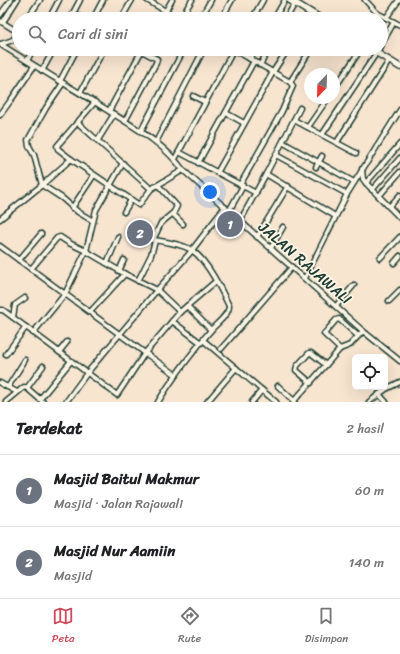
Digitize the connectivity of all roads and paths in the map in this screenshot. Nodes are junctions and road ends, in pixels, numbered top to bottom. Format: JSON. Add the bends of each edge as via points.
{"nodes":[{"id":1,"x":12,"y":0,"type":"edge"},
{"id":2,"x":17,"y":0,"type":"edge"},
{"id":3,"x":40,"y":0,"type":"edge"},
{"id":4,"x":59,"y":0,"type":"edge"},
{"id":5,"x":80,"y":0,"type":"edge"},
{"id":6,"x":103,"y":0,"type":"edge"},
{"id":7,"x":132,"y":0,"type":"edge"},
{"id":8,"x":172,"y":0,"type":"edge"},
{"id":9,"x":192,"y":0,"type":"edge"},
{"id":10,"x":211,"y":0,"type":"edge"},
{"id":11,"x":232,"y":0,"type":"edge"},
{"id":12,"x":263,"y":0,"type":"edge"},
{"id":13,"x":285,"y":0,"type":"edge"},
{"id":14,"x":365,"y":0,"type":"edge"},
{"id":15,"x":399,"y":0,"type":"edge"},
{"id":16,"x":149,"y":1,"type":"edge"},
{"id":17,"x":293,"y":2,"type":"edge"},
{"id":18,"x":166,"y":11,"type":"joint"},
{"id":19,"x":32,"y":12,"type":"edge"},
{"id":20,"x":53,"y":12,"type":"edge"},
{"id":21,"x":74,"y":12,"type":"edge"},
{"id":22,"x":97,"y":12,"type":"edge"},
{"id":23,"x":125,"y":12,"type":"edge"},
{"id":24,"x":184,"y":12,"type":"edge"},
{"id":25,"x":204,"y":12,"type":"edge"},
{"id":26,"x":224,"y":12,"type":"edge"},
{"id":27,"x":256,"y":12,"type":"edge"},
{"id":28,"x":278,"y":12,"type":"edge"},
{"id":29,"x":289,"y":12,"type":"edge"},
{"id":30,"x":309,"y":12,"type":"edge"},
{"id":31,"x":376,"y":12,"type":"edge"},
{"id":32,"x":0,"y":15,"type":"edge"},
{"id":33,"x":388,"y":15,"type":"edge"},
{"id":34,"x":388,"y":19,"type":"edge"},
{"id":35,"x":1,"y":22,"type":"edge"},
{"id":36,"x":398,"y":23,"type":"edge"},
{"id":37,"x":12,"y":28,"type":"edge"},
{"id":38,"x":388,"y":37,"type":"edge"},
{"id":39,"x":12,"y":41,"type":"edge"},
{"id":40,"x":0,"y":44,"type":"edge"},
{"id":41,"x":12,"y":52,"type":"edge"},
{"id":42,"x":19,"y":56,"type":"edge"},
{"id":43,"x":30,"y":56,"type":"edge"},
{"id":44,"x":50,"y":56,"type":"edge"},
{"id":45,"x":74,"y":56,"type":"edge"},
{"id":46,"x":100,"y":56,"type":"edge"},
{"id":47,"x":138,"y":56,"type":"edge"},
{"id":48,"x":152,"y":56,"type":"edge"},
{"id":49,"x":180,"y":56,"type":"edge"},
{"id":50,"x":200,"y":56,"type":"edge"},
{"id":51,"x":230,"y":56,"type":"edge"},
{"id":52,"x":245,"y":56,"type":"edge"},
{"id":53,"x":253,"y":56,"type":"edge"},
{"id":54,"x":265,"y":56,"type":"edge"},
{"id":55,"x":283,"y":56,"type":"edge"},
{"id":56,"x":307,"y":56,"type":"edge"},
{"id":57,"x":356,"y":56,"type":"edge"},
{"id":58,"x":375,"y":56,"type":"edge"},
{"id":59,"x":384,"y":56,"type":"edge"},
{"id":60,"x":252,"y":60,"type":"junction"},
{"id":61,"x":27,"y":61,"type":"junction"},
{"id":62,"x":389,"y":61,"type":"junction"},
{"id":63,"x":260,"y":65,"type":"junction"},
{"id":64,"x":34,"y":66,"type":"junction"},
{"id":65,"x":400,"y":68,"type":"edge"},
{"id":66,"x":42,"y":71,"type":"junction"},
{"id":67,"x":273,"y":72,"type":"junction"},
{"id":68,"x":340,"y":80,"type":"edge"},
{"id":69,"x":62,"y":82,"type":"junction"},
{"id":70,"x":290,"y":82,"type":"junction"},
{"id":71,"x":80,"y":93,"type":"junction"},
{"id":72,"x":193,"y":96,"type":"dead end"},
{"id":73,"x":95,"y":102,"type":"junction"},
{"id":74,"x":205,"y":102,"type":"junction"},
{"id":75,"x":324,"y":104,"type":"edge"},
{"id":76,"x":300,"y":108,"type":"dead end"},
{"id":77,"x":400,"y":110,"type":"edge"},
{"id":78,"x":109,"y":111,"type":"junction"},
{"id":79,"x":226,"y":113,"type":"junction"},
{"id":80,"x":114,"y":114,"type":"junction"},
{"id":81,"x":0,"y":115,"type":"edge"},
{"id":82,"x":294,"y":120,"type":"junction"},
{"id":83,"x":77,"y":122,"type":"junction"},
{"id":84,"x":125,"y":122,"type":"junction"},
{"id":85,"x":244,"y":123,"type":"junction"},
{"id":86,"x":308,"y":127,"type":"junction"},
{"id":87,"x":141,"y":131,"type":"junction"},
{"id":88,"x":322,"y":135,"type":"junction"},
{"id":89,"x":98,"y":140,"type":"junction"},
{"id":90,"x":156,"y":142,"type":"junction"},
{"id":91,"x":336,"y":142,"type":"junction"},
{"id":92,"x":284,"y":143,"type":"dead end"},
{"id":93,"x":400,"y":144,"type":"edge"},
{"id":94,"x":179,"y":152,"type":"junction"},
{"id":95,"x":356,"y":153,"type":"dead end"},
{"id":96,"x":276,"y":155,"type":"junction"},
{"id":97,"x":322,"y":156,"type":"dead end"},
{"id":98,"x":400,"y":158,"type":"edge"},
{"id":99,"x":70,"y":159,"type":"junction"},
{"id":100,"x":175,"y":159,"type":"junction"},
{"id":101,"x":319,"y":161,"type":"junction"},
{"id":102,"x":123,"y":163,"type":"junction"},
{"id":103,"x":198,"y":163,"type":"junction"},
{"id":104,"x":316,"y":167,"type":"dead end"},
{"id":105,"x":362,"y":168,"type":"junction"},
{"id":106,"x":182,"y":170,"type":"junction"},
{"id":107,"x":400,"y":172,"type":"edge"},
{"id":108,"x":217,"y":173,"type":"junction"},
{"id":109,"x":266,"y":174,"type":"junction"},
{"id":110,"x":94,"y":175,"type":"junction"},
{"id":111,"x":355,"y":180,"type":"junction"},
{"id":112,"x":365,"y":182,"type":"junction"},
{"id":113,"x":42,"y":185,"type":"junction"},
{"id":114,"x":110,"y":185,"type":"junction"},
{"id":115,"x":158,"y":185,"type":"junction"},
{"id":116,"x":242,"y":185,"type":"junction"},
{"id":117,"x":288,"y":186,"type":"junction"},
{"id":118,"x":151,"y":189,"type":"junction"},
{"id":119,"x":372,"y":190,"type":"junction"},
{"id":120,"x":256,"y":192,"type":"junction"},
{"id":121,"x":347,"y":194,"type":"junction"},
{"id":122,"x":400,"y":195,"type":"edge"},
{"id":123,"x":379,"y":196,"type":"junction"},
{"id":124,"x":131,"y":200,"type":"junction"},
{"id":125,"x":225,"y":207,"type":"junction"},
{"id":126,"x":389,"y":207,"type":"junction"},
{"id":127,"x":72,"y":208,"type":"junction"},
{"id":128,"x":229,"y":211,"type":"junction"},
{"id":129,"x":124,"y":212,"type":"dead end"},
{"id":130,"x":173,"y":213,"type":"junction"},
{"id":131,"x":335,"y":216,"type":"junction"},
{"id":132,"x":400,"y":218,"type":"edge"},
{"id":133,"x":0,"y":219,"type":"edge"},
{"id":134,"x":93,"y":221,"type":"junction"},
{"id":135,"x":240,"y":221,"type":"junction"},
{"id":136,"x":183,"y":224,"type":"dead end"},
{"id":137,"x":283,"y":227,"type":"dead end"},
{"id":138,"x":41,"y":234,"type":"dead end"},
{"id":139,"x":118,"y":236,"type":"dead end"},
{"id":140,"x":257,"y":237,"type":"junction"},
{"id":141,"x":400,"y":237,"type":"edge"},
{"id":142,"x":145,"y":239,"type":"dead end"},
{"id":143,"x":154,"y":240,"type":"junction"},
{"id":144,"x":0,"y":246,"type":"edge"},
{"id":145,"x":270,"y":248,"type":"junction"},
{"id":146,"x":192,"y":250,"type":"junction"},
{"id":147,"x":86,"y":251,"type":"junction"},
{"id":148,"x":400,"y":256,"type":"edge"},
{"id":149,"x":380,"y":258,"type":"dead end"},
{"id":150,"x":19,"y":260,"type":"junction"},
{"id":151,"x":124,"y":260,"type":"dead end"},
{"id":152,"x":106,"y":263,"type":"junction"},
{"id":153,"x":394,"y":263,"type":"dead end"},
{"id":154,"x":292,"y":267,"type":"junction"},
{"id":155,"x":32,"y":269,"type":"junction"},
{"id":156,"x":119,"y":271,"type":"junction"},
{"id":157,"x":124,"y":274,"type":"junction"},
{"id":158,"x":305,"y":278,"type":"junction"},
{"id":159,"x":138,"y":281,"type":"junction"},
{"id":160,"x":215,"y":282,"type":"junction"},
{"id":161,"x":354,"y":285,"type":"dead end"},
{"id":162,"x":157,"y":290,"type":"junction"},
{"id":163,"x":400,"y":290,"type":"edge"},
{"id":164,"x":65,"y":294,"type":"junction"},
{"id":165,"x":25,"y":298,"type":"dead end"},
{"id":166,"x":389,"y":301,"type":"dead end"},
{"id":167,"x":187,"y":306,"type":"junction"},
{"id":168,"x":336,"y":306,"type":"junction"},
{"id":169,"x":0,"y":310,"type":"edge"},
{"id":170,"x":90,"y":312,"type":"junction"},
{"id":171,"x":180,"y":312,"type":"junction"},
{"id":172,"x":13,"y":317,"type":"junction"},
{"id":173,"x":172,"y":321,"type":"junction"},
{"id":174,"x":26,"y":327,"type":"junction"},
{"id":175,"x":212,"y":330,"type":"junction"},
{"id":176,"x":363,"y":331,"type":"junction"},
{"id":177,"x":33,"y":332,"type":"junction"},
{"id":178,"x":119,"y":334,"type":"junction"},
{"id":179,"x":358,"y":336,"type":"junction"},
{"id":180,"x":67,"y":342,"type":"dead end"},
{"id":181,"x":202,"y":342,"type":"junction"},
{"id":182,"x":221,"y":349,"type":"dead end"},
{"id":183,"x":340,"y":349,"type":"junction"},
{"id":184,"x":59,"y":352,"type":"junction"},
{"id":185,"x":6,"y":354,"type":"dead end"},
{"id":186,"x":145,"y":354,"type":"junction"},
{"id":187,"x":25,"y":360,"type":"dead end"},
{"id":188,"x":71,"y":361,"type":"junction"},
{"id":189,"x":400,"y":361,"type":"edge"},
{"id":190,"x":43,"y":366,"type":"dead end"},
{"id":191,"x":326,"y":366,"type":"junction"},
{"id":192,"x":236,"y":368,"type":"junction"},
{"id":193,"x":87,"y":373,"type":"junction"},
{"id":194,"x":175,"y":374,"type":"junction"},
{"id":195,"x":400,"y":382,"type":"edge"},
{"id":196,"x":0,"y":383,"type":"edge"},
{"id":197,"x":311,"y":383,"type":"junction"},
{"id":198,"x":278,"y":386,"type":"dead end"},
{"id":199,"x":8,"y":387,"type":"junction"},
{"id":200,"x":27,"y":388,"type":"junction"},
{"id":201,"x":262,"y":390,"type":"junction"},
{"id":202,"x":17,"y":392,"type":"junction"},
{"id":203,"x":379,"y":394,"type":"junction"},
{"id":204,"x":41,"y":400,"type":"edge"},
{"id":205,"x":273,"y":401,"type":"edge"},
{"id":206,"x":6,"y":402,"type":"edge"},
{"id":207,"x":66,"y":402,"type":"edge"},
{"id":208,"x":158,"y":402,"type":"edge"},
{"id":209,"x":207,"y":402,"type":"edge"},
{"id":210,"x":252,"y":402,"type":"edge"},
{"id":211,"x":294,"y":402,"type":"edge"},
{"id":212,"x":368,"y":402,"type":"edge"},
{"id":213,"x":386,"y":402,"type":"edge"}],
"edges":[{"from":1,"to":32,"type":"street"},
{"from":2,"to":35,"type":"street"},
{"from":3,"to":19,"type":"street"},
{"from":4,"to":20,"type":"street"},
{"from":5,"to":21,"type":"street"},
{"from":6,"to":22,"type":"street"},
{"from":7,"to":23,"type":"street"},
{"from":8,"to":18,"type":"street"},
{"from":9,"to":24,"type":"street"},
{"from":10,"to":25,"type":"street"},
{"from":11,"to":26,"type":"street"},
{"from":12,"to":27,"type":"street"},
{"from":13,"to":28,"type":"street"},
{"from":14,"to":31,"type":"street"},
{"from":15,"to":33,"type":"street"},
{"from":16,"to":18,"type":"street"},
{"from":17,"to":29,"type":"street"},
{"from":17,"to":30,"type":"main road"},
{"from":34,"to":36,"type":"street"},
{"from":35,"to":37,"type":"street"},
{"from":36,"to":38,"type":"street"},
{"from":39,"to":40,"type":"street"},
{"from":40,"to":41,"type":"street","name":"JALAN RAJAWALI"},
{"from":42,"to":61,"type":"street","name":"JALAN RAJAWALI"},
{"from":43,"to":61,"type":"street"},
{"from":44,"to":66,"type":"street"},
{"from":45,"to":69,"type":"street"},
{"from":46,"to":71,"type":"street"},
{"from":47,"to":78,"type":"street"},
{"from":48,"to":84,"type":"street","via":[[156,59],[156,63]]},
{"from":49,"to":87,"type":"street"},
{"from":50,"to":90,"type":"street"},
{"from":51,"to":74,"type":"street"},
{"from":52,"to":60,"type":"street"},
{"from":53,"to":60,"type":"street"},
{"from":54,"to":63,"type":"street"},
{"from":55,"to":67,"type":"street"},
{"from":56,"to":70,"type":"street"},
{"from":57,"to":68,"type":"street"},
{"from":58,"to":88,"type":"street"},
{"from":59,"to":62,"type":"street"},
{"from":60,"to":63,"type":"street"},
{"from":60,"to":79,"type":"street"},
{"from":61,"to":64,"type":"street","name":"JALAN RAJAWALI"},
{"from":62,"to":65,"type":"street"},
{"from":62,"to":91,"type":"street"},
{"from":63,"to":67,"type":"street"},
{"from":64,"to":66,"type":"street","name":"JALAN RAJAWALI"},
{"from":64,"to":81,"type":"street"},
{"from":66,"to":69,"type":"street","name":"JALAN RAJAWALI"},
{"from":67,"to":70,"type":"street"},
{"from":67,"to":85,"type":"street"},
{"from":69,"to":71,"type":"street","name":"JALAN RAJAWALI"},
{"from":69,"to":113,"type":"street","via":[[28,140]]},
{"from":70,"to":116,"type":"street","via":[[293,89]]},
{"from":71,"to":73,"type":"street","name":"JALAN RAJAWALI"},
{"from":72,"to":74,"type":"street"},
{"from":73,"to":78,"type":"street","name":"JALAN RAJAWALI"},
{"from":73,"to":83,"type":"street"},
{"from":74,"to":94,"type":"street"},
{"from":75,"to":86,"type":"street"},
{"from":76,"to":82,"type":"street"},
{"from":77,"to":105,"type":"street"},
{"from":78,"to":80,"type":"street","name":"JALAN RAJAWALI"},
{"from":79,"to":85,"type":"street"},
{"from":79,"to":103,"type":"street"},
{"from":80,"to":84,"type":"street","name":"JALAN RAJAWALI"},
{"from":80,"to":89,"type":"street"},
{"from":82,"to":86,"type":"street"},
{"from":82,"to":96,"type":"street"},
{"from":83,"to":89,"type":"street"},
{"from":83,"to":99,"type":"street","via":[[57,147]]},
{"from":84,"to":87,"type":"street","name":"JALAN RAJAWALI"},
{"from":85,"to":108,"type":"street"},
{"from":86,"to":88,"type":"street"},
{"from":87,"to":90,"type":"street","name":"JALAN RAJAWALI"},
{"from":88,"to":91,"type":"street"},
{"from":89,"to":102,"type":"street"},
{"from":90,"to":100,"type":"street","name":"JALAN RAJAWALI"},
{"from":91,"to":95,"type":"street"},
{"from":92,"to":101,"type":"street"},
{"from":93,"to":112,"type":"street"},
{"from":94,"to":100,"type":"street"},
{"from":94,"to":103,"type":"street"},
{"from":96,"to":109,"type":"street"},
{"from":96,"to":121,"type":"street"},
{"from":97,"to":101,"type":"street"},
{"from":98,"to":119,"type":"street"},
{"from":99,"to":110,"type":"street"},
{"from":99,"to":113,"type":"street"},
{"from":100,"to":106,"type":"street","name":"JALAN RAJAWALI"},
{"from":101,"to":104,"type":"street"},
{"from":101,"to":111,"type":"street"},
{"from":102,"to":114,"type":"street"},
{"from":102,"to":118,"type":"street"},
{"from":103,"to":108,"type":"street"},
{"from":105,"to":111,"type":"street"},
{"from":105,"to":112,"type":"street"},
{"from":106,"to":115,"type":"street"},
{"from":106,"to":125,"type":"street","name":"JALAN RAJAWALI"},
{"from":107,"to":123,"type":"street"},
{"from":108,"to":116,"type":"street"},
{"from":109,"to":117,"type":"street"},
{"from":109,"to":120,"type":"street"},
{"from":110,"to":114,"type":"street"},
{"from":110,"to":127,"type":"street"},
{"from":111,"to":112,"type":"street"},
{"from":111,"to":121,"type":"street"},
{"from":112,"to":119,"type":"street"},
{"from":113,"to":127,"type":"street"},
{"from":113,"to":133,"type":"street"},
{"from":114,"to":124,"type":"street"},
{"from":114,"to":134,"type":"street"},
{"from":115,"to":118,"type":"street"},
{"from":115,"to":130,"type":"street","via":[[177,206]]},
{"from":116,"to":120,"type":"street"},
{"from":116,"to":128,"type":"street"},
{"from":117,"to":131,"type":"street"},
{"from":117,"to":140,"type":"street"},
{"from":118,"to":124,"type":"street","via":[[140,204]]},
{"from":119,"to":123,"type":"street"},
{"from":120,"to":135,"type":"street"},
{"from":121,"to":131,"type":"street"},
{"from":122,"to":126,"type":"street"},
{"from":123,"to":126,"type":"street"},
{"from":124,"to":129,"type":"street"},
{"from":125,"to":128,"type":"street","name":"JALAN RAJAWALI"},
{"from":125,"to":146,"type":"street"},
{"from":126,"to":132,"type":"street"},
{"from":127,"to":134,"type":"street"},
{"from":128,"to":135,"type":"street","name":"JALAN RAJAWALI"},
{"from":130,"to":136,"type":"street"},
{"from":130,"to":143,"type":"street","via":[[160,223]]},
{"from":131,"to":158,"type":"street"},
{"from":134,"to":147,"type":"street"},
{"from":135,"to":140,"type":"street","name":"JALAN RAJAWALI"},
{"from":137,"to":145,"type":"street"},
{"from":138,"to":150,"type":"street"},
{"from":139,"to":152,"type":"street"},
{"from":140,"to":145,"type":"street","name":"JALAN RAJAWALI"},
{"from":141,"to":149,"type":"street"},
{"from":142,"to":143,"type":"street"},
{"from":143,"to":146,"type":"street"},
{"from":143,"to":159,"type":"street","via":[[151,256]]},
{"from":144,"to":150,"type":"street"},
{"from":145,"to":154,"type":"street","name":"JALAN RAJAWALI"},
{"from":146,"to":160,"type":"street","via":[[206,263]]},
{"from":146,"to":162,"type":"street"},
{"from":147,"to":152,"type":"street"},
{"from":147,"to":155,"type":"street","via":[[58,237]]},
{"from":147,"to":164,"type":"street"},
{"from":148,"to":153,"type":"street"},
{"from":150,"to":155,"type":"street"},
{"from":151,"to":156,"type":"street"},
{"from":152,"to":156,"type":"street"},
{"from":154,"to":158,"type":"street","name":"JALAN RAJAWALI"},
{"from":154,"to":182,"type":"street"},
{"from":155,"to":164,"type":"street"},
{"from":156,"to":157,"type":"street"},
{"from":157,"to":159,"type":"street"},
{"from":157,"to":170,"type":"street"},
{"from":158,"to":168,"type":"street","name":"JALAN RAJAWALI"},
{"from":159,"to":162,"type":"street"},
{"from":160,"to":167,"type":"street"},
{"from":160,"to":175,"type":"street","via":[[229,308]]},
{"from":161,"to":168,"type":"street"},
{"from":162,"to":171,"type":"street"},
{"from":162,"to":178,"type":"street"},
{"from":163,"to":166,"type":"street"},
{"from":164,"to":170,"type":"street"},
{"from":164,"to":177,"type":"street"},
{"from":165,"to":172,"type":"street","via":[[15,305]]},
{"from":167,"to":171,"type":"street"},
{"from":167,"to":175,"type":"street"},
{"from":168,"to":176,"type":"street","name":"JALAN RAJAWALI"},
{"from":169,"to":172,"type":"street"},
{"from":170,"to":178,"type":"street"},
{"from":171,"to":173,"type":"street"},
{"from":172,"to":174,"type":"street"},
{"from":173,"to":181,"type":"street"},
{"from":173,"to":186,"type":"street"},
{"from":174,"to":177,"type":"street"},
{"from":174,"to":185,"type":"street"},
{"from":175,"to":181,"type":"street"},
{"from":176,"to":179,"type":"street"},
{"from":176,"to":189,"type":"street","name":"JALAN RAJAWALI"},
{"from":177,"to":184,"type":"street"},
{"from":178,"to":186,"type":"street"},
{"from":178,"to":193,"type":"street"},
{"from":179,"to":183,"type":"street","via":[[348,347]]},
{"from":179,"to":183,"type":"street","via":[[339,319],[336,320],[324,334]]},
{"from":180,"to":184,"type":"street"},
{"from":181,"to":192,"type":"street"},
{"from":181,"to":194,"type":"street"},
{"from":183,"to":191,"type":"street"},
{"from":184,"to":188,"type":"street"},
{"from":186,"to":193,"type":"street","via":[[117,395]]},
{"from":186,"to":194,"type":"street"},
{"from":187,"to":199,"type":"street"},
{"from":188,"to":193,"type":"street"},
{"from":188,"to":204,"type":"street"},
{"from":190,"to":200,"type":"street"},
{"from":191,"to":197,"type":"street"},
{"from":191,"to":197,"type":"street","via":[[311,353],[297,366],[296,370]]},
{"from":192,"to":201,"type":"street"},
{"from":192,"to":209,"type":"street"},
{"from":193,"to":207,"type":"street"},
{"from":194,"to":208,"type":"street"},
{"from":195,"to":203,"type":"street"},
{"from":196,"to":199,"type":"street"},
{"from":197,"to":211,"type":"street"},
{"from":198,"to":211,"type":"street"},
{"from":199,"to":202,"type":"street"},
{"from":200,"to":202,"type":"street","via":[[24,387]]},
{"from":200,"to":204,"type":"street"},
{"from":201,"to":205,"type":"street"},
{"from":201,"to":210,"type":"street"},
{"from":202,"to":206,"type":"street"},
{"from":203,"to":212,"type":"street"},
{"from":203,"to":213,"type":"street"}]}
